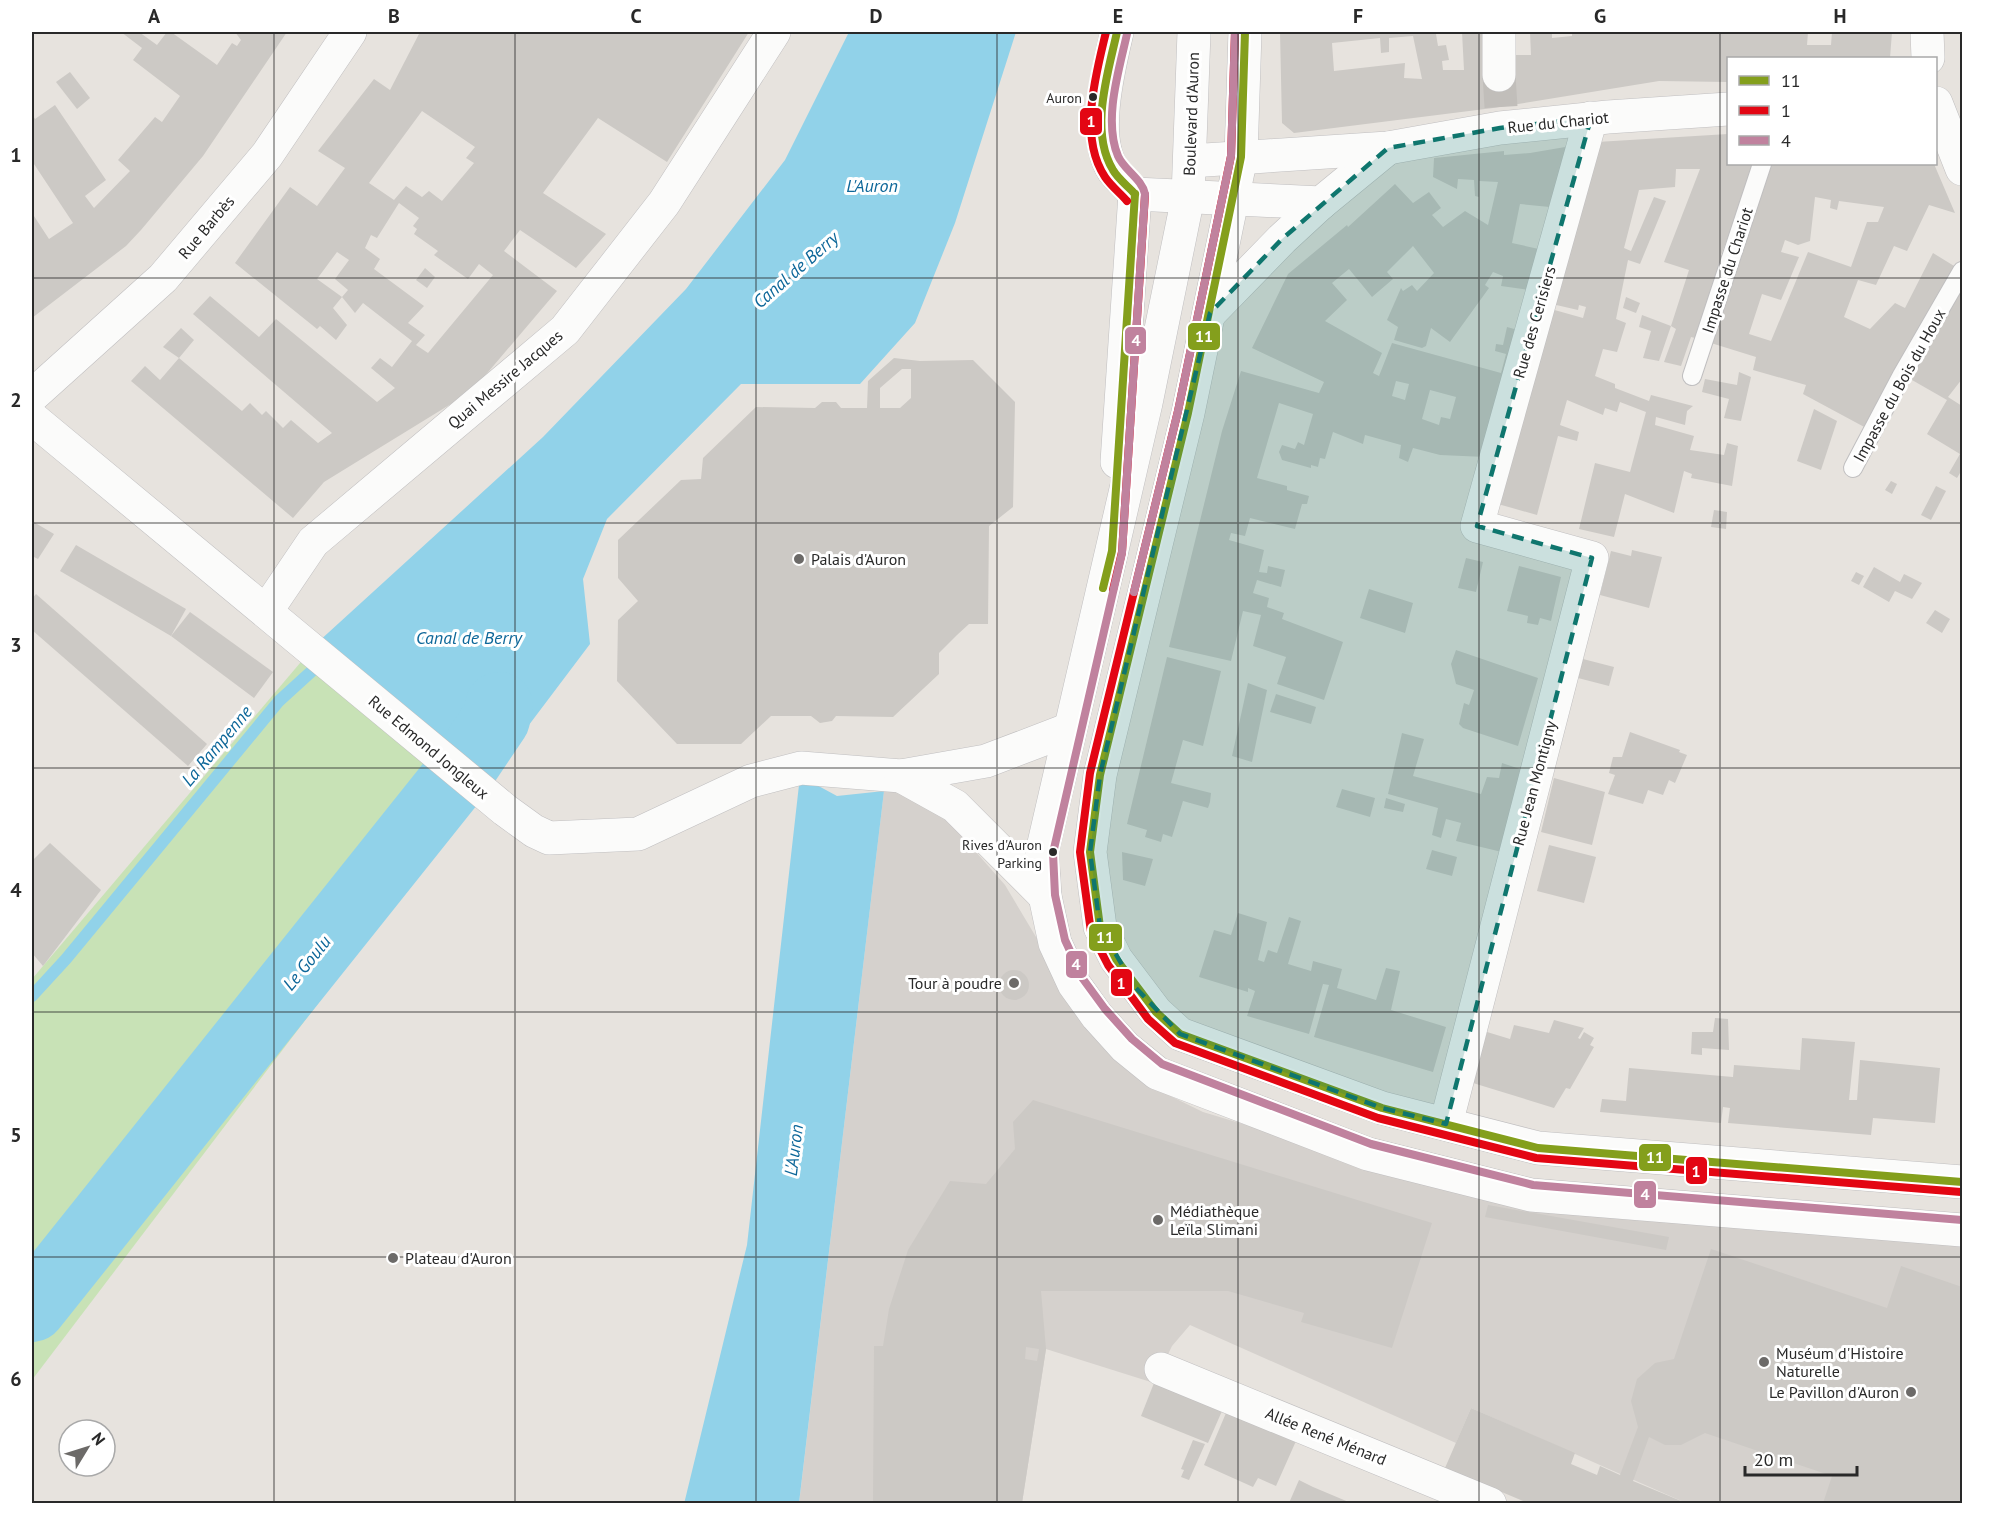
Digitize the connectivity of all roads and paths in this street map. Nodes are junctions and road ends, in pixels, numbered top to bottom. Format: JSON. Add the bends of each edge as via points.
{"nodes":[{"id":1,"x":350,"y":32,"type":"edge"},
{"id":2,"x":774,"y":32,"type":"edge"},
{"id":3,"x":1117,"y":32,"type":"edge"},
{"id":4,"x":1194,"y":32,"type":"edge"},
{"id":5,"x":1245,"y":32,"type":"edge"},
{"id":6,"x":1498,"y":32,"type":"edge"},
{"id":7,"x":1927,"y":32,"type":"edge"},
{"id":8,"x":1928,"y":57,"type":"edge"},
{"id":9,"x":1499,"y":75,"type":"tunnel mouth"},
{"id":10,"x":1937,"y":108,"type":"edge"},
{"id":11,"x":1727,"y":109,"type":"edge"},
{"id":12,"x":1591,"y":118,"type":"junction"},
{"id":13,"x":1388,"y":148,"type":"junction"},
{"id":14,"x":1241,"y":157,"type":"junction"},
{"id":15,"x":1190,"y":161,"type":"junction"},
{"id":16,"x":1762,"y":165,"type":"edge"},
{"id":17,"x":1962,"y":169,"type":"edge"},
{"id":18,"x":1135,"y":194,"type":"junction"},
{"id":19,"x":1188,"y":197,"type":"junction"},
{"id":20,"x":1233,"y":199,"type":"junction"},
{"id":21,"x":1321,"y":203,"type":"junction"},
{"id":22,"x":1962,"y":271,"type":"edge"},
{"id":23,"x":1210,"y":313,"type":"junction"},
{"id":24,"x":1692,"y":376,"type":"dead end"},
{"id":25,"x":32,"y":396,"type":"edge"},
{"id":26,"x":32,"y":418,"type":"edge"},
{"id":27,"x":1853,"y":468,"type":"dead end"},
{"id":28,"x":1478,"y":526,"type":"joint"},
{"id":29,"x":1112,"y":551,"type":"junction"},
{"id":30,"x":267,"y":610,"type":"junction"},
{"id":31,"x":1070,"y":729,"type":"junction"},
{"id":32,"x":890,"y":775,"type":"junction"},
{"id":33,"x":1045,"y":896,"type":"junction"},
{"id":34,"x":1446,"y":1124,"type":"junction"},
{"id":35,"x":1962,"y":1182,"type":"edge"},
{"id":36,"x":1962,"y":1230,"type":"edge"},
{"id":37,"x":1161,"y":1369,"type":"dead end"},
{"id":38,"x":1490,"y":1503,"type":"edge"}],
"edges":[{"from":1,"to":25,"type":"street","name":"Rue Barbès","via":[[267,155],[163,278]]},
{"from":2,"to":30,"type":"street","name":"Quai Messire Jacques","via":[[664,203],[565,330],[314,542]]},
{"from":3,"to":18,"type":"street","via":[[1101,127],[1112,168]]},
{"from":4,"to":15,"type":"street","name":"Boulevard d'Auron"},
{"from":5,"to":14,"type":"street"},
{"from":6,"to":9,"type":"street"},
{"from":7,"to":8,"type":"street"},
{"from":10,"to":17,"type":"street"},
{"from":11,"to":12,"type":"street","name":"Rue du Chariot"},
{"from":12,"to":13,"type":"street","name":"Rue du Chariot","via":[[1501,118]]},
{"from":12,"to":28,"type":"street","name":"Rue des Cerisiers"},
{"from":13,"to":14,"type":"street","name":"Rue du Chariot"},
{"from":13,"to":21,"type":"street","name":"Rue du Chariot"},
{"from":14,"to":15,"type":"street","name":"Rue du Chariot"},
{"from":14,"to":20,"type":"street"},
{"from":15,"to":19,"type":"street","name":"Boulevard d'Auron"},
{"from":16,"to":24,"type":"lane","name":"Impasse du Chariot"},
{"from":18,"to":19,"type":"street"},
{"from":18,"to":29,"type":"street"},
{"from":19,"to":20,"type":"street"},
{"from":19,"to":29,"type":"street","name":"Boulevard d'Auron"},
{"from":20,"to":21,"type":"street"},
{"from":20,"to":23,"type":"street"},
{"from":21,"to":23,"type":"street","name":"Rue du Chariot"},
{"from":22,"to":27,"type":"lane","name":"Impasse du Bois du Houx"},
{"from":23,"to":34,"type":"street","via":[[1100,775],[1090,852],[1100,927],[1135,987],[1180,1034],[1382,1108]]},
{"from":26,"to":30,"type":"street","name":"Rue Edmond Jongleux"},
{"from":28,"to":34,"type":"street","name":"Rue Jean Montigny","via":[[1592,558]]},
{"from":29,"to":31,"type":"street"},
{"from":30,"to":32,"type":"street","name":"Rue Edmond Jongleux","via":[[505,810],[549,838],[638,834],[750,781],[801,768]]},
{"from":31,"to":32,"type":"street","name":"Rue Edmond Jongleux","via":[[986,761]]},
{"from":31,"to":33,"type":"street","via":[[1042,852]]},
{"from":32,"to":33,"type":"street","name":"Rue Edmond Jongleux","via":[[955,806]]},
{"from":33,"to":36,"type":"street","via":[[1055,943],[1074,984],[1125,1047],[1157,1073],[1368,1154],[1531,1195]]},
{"from":34,"to":35,"type":"street","via":[[1538,1148]]},
{"from":37,"to":38,"type":"street","name":"Allée René Ménard"}]}
